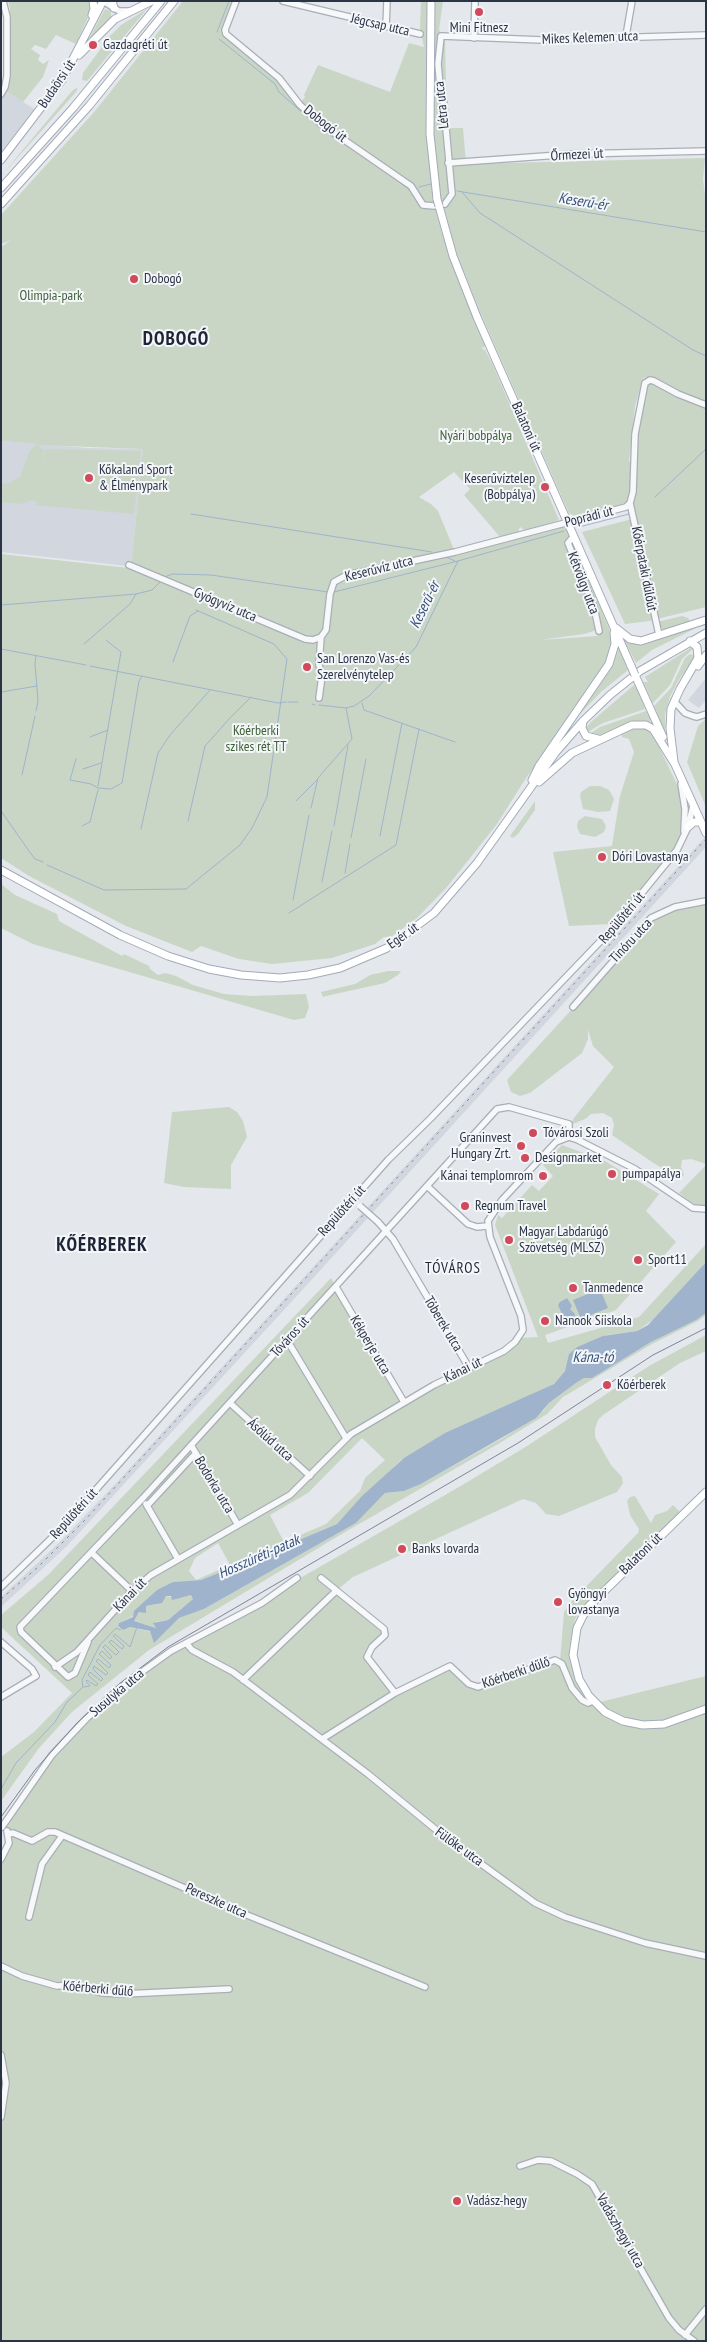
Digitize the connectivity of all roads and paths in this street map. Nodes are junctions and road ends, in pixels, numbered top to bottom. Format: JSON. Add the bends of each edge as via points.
{"nodes":[{"id":1,"x":3,"y":1,"type":"edge"},
{"id":2,"x":93,"y":1,"type":"edge"},
{"id":3,"x":103,"y":1,"type":"edge"},
{"id":4,"x":236,"y":1,"type":"edge"},
{"id":5,"x":283,"y":1,"type":"edge"},
{"id":6,"x":387,"y":1,"type":"edge"},
{"id":7,"x":431,"y":1,"type":"edge"},
{"id":8,"x":475,"y":1,"type":"edge"},
{"id":9,"x":632,"y":1,"type":"edge"},
{"id":10,"x":174,"y":2,"type":"edge"},
{"id":11,"x":157,"y":3,"type":"edge"},
{"id":12,"x":113,"y":4,"type":"edge"},
{"id":13,"x":128,"y":11,"type":"junction"},
{"id":14,"x":386,"y":27,"type":"junction"},
{"id":15,"x":87,"y":32,"type":"junction"},
{"id":16,"x":420,"y":34,"type":"dead end"},
{"id":17,"x":706,"y":34,"type":"edge"},
{"id":18,"x":626,"y":36,"type":"junction"},
{"id":19,"x":474,"y":38,"type":"junction"},
{"id":20,"x":75,"y":59,"type":"junction"},
{"id":21,"x":430,"y":70,"type":"junction"},
{"id":22,"x":439,"y":72,"type":"junction"},
{"id":23,"x":3,"y":86,"type":"edge"},
{"id":24,"x":1,"y":94,"type":"edge"},
{"id":25,"x":706,"y":151,"type":"edge"},
{"id":26,"x":1,"y":160,"type":"edge"},
{"id":27,"x":448,"y":163,"type":"junction"},
{"id":28,"x":1,"y":188,"type":"edge"},
{"id":29,"x":1,"y":204,"type":"edge"},
{"id":30,"x":445,"y":204,"type":"dead end"},
{"id":31,"x":434,"y":206,"type":"dead end"},
{"id":32,"x":706,"y":405,"type":"edge"},
{"id":33,"x":630,"y":503,"type":"junction"},
{"id":34,"x":567,"y":522,"type":"junction"},
{"id":35,"x":573,"y":537,"type":"junction"},
{"id":36,"x":454,"y":550,"type":"joint"},
{"id":37,"x":129,"y":565,"type":"dead end"},
{"id":38,"x":706,"y":620,"type":"edge"},
{"id":39,"x":612,"y":623,"type":"junction"},
{"id":40,"x":599,"y":631,"type":"dead end"},
{"id":41,"x":706,"y":632,"type":"edge"},
{"id":42,"x":659,"y":635,"type":"junction"},
{"id":43,"x":320,"y":637,"type":"junction"},
{"id":44,"x":690,"y":641,"type":"junction"},
{"id":45,"x":706,"y":655,"type":"edge"},
{"id":46,"x":687,"y":677,"type":"junction"},
{"id":47,"x":319,"y":698,"type":"dead end"},
{"id":48,"x":674,"y":701,"type":"junction"},
{"id":49,"x":685,"y":713,"type":"junction"},
{"id":50,"x":706,"y":714,"type":"edge"},
{"id":51,"x":670,"y":718,"type":"junction"},
{"id":52,"x":583,"y":721,"type":"junction"},
{"id":53,"x":599,"y":739,"type":"junction"},
{"id":54,"x":674,"y":763,"type":"junction"},
{"id":55,"x":680,"y":776,"type":"junction"},
{"id":56,"x":527,"y":794,"type":"junction"},
{"id":57,"x":693,"y":806,"type":"junction"},
{"id":58,"x":702,"y":824,"type":"junction"},
{"id":59,"x":688,"y":826,"type":"junction"},
{"id":60,"x":706,"y":833,"type":"edge"},
{"id":61,"x":684,"y":836,"type":"junction"},
{"id":62,"x":1,"y":870,"type":"edge"},
{"id":63,"x":706,"y":901,"type":"edge"},
{"id":64,"x":573,"y":1007,"type":"dead end"},
{"id":65,"x":569,"y":1138,"type":"junction"},
{"id":66,"x":427,"y":1186,"type":"junction"},
{"id":67,"x":352,"y":1199,"type":"junction"},
{"id":68,"x":706,"y":1209,"type":"edge"},
{"id":69,"x":487,"y":1226,"type":"junction"},
{"id":70,"x":387,"y":1231,"type":"junction"},
{"id":71,"x":336,"y":1287,"type":"junction"},
{"id":72,"x":287,"y":1340,"type":"junction"},
{"id":73,"x":468,"y":1366,"type":"junction"},
{"id":74,"x":404,"y":1402,"type":"junction"},
{"id":75,"x":230,"y":1403,"type":"junction"},
{"id":76,"x":346,"y":1438,"type":"junction"},
{"id":77,"x":191,"y":1445,"type":"junction"},
{"id":78,"x":196,"y":1453,"type":"junction"},
{"id":79,"x":310,"y":1476,"type":"junction"},
{"id":80,"x":706,"y":1492,"type":"edge"},
{"id":81,"x":143,"y":1498,"type":"junction"},
{"id":82,"x":147,"y":1506,"type":"junction"},
{"id":83,"x":238,"y":1525,"type":"junction"},
{"id":84,"x":92,"y":1553,"type":"junction"},
{"id":85,"x":178,"y":1558,"type":"junction"},
{"id":86,"x":297,"y":1578,"type":"dead end"},
{"id":87,"x":321,"y":1578,"type":"dead end"},
{"id":88,"x":1,"y":1587,"type":"edge"},
{"id":89,"x":132,"y":1591,"type":"junction"},
{"id":90,"x":336,"y":1591,"type":"junction"},
{"id":91,"x":90,"y":1638,"type":"junction"},
{"id":92,"x":1,"y":1642,"type":"edge"},
{"id":93,"x":187,"y":1644,"type":"junction"},
{"id":94,"x":55,"y":1666,"type":"junction"},
{"id":95,"x":243,"y":1680,"type":"junction"},
{"id":96,"x":395,"y":1693,"type":"junction"},
{"id":97,"x":1,"y":1697,"type":"edge"},
{"id":98,"x":593,"y":1700,"type":"junction"},
{"id":99,"x":706,"y":1709,"type":"edge"},
{"id":100,"x":322,"y":1739,"type":"junction"},
{"id":101,"x":2,"y":1827,"type":"edge"},
{"id":102,"x":8,"y":1834,"type":"junction"},
{"id":103,"x":62,"y":1836,"type":"junction"},
{"id":104,"x":1,"y":1859,"type":"edge"},
{"id":105,"x":29,"y":1917,"type":"dead end"},
{"id":106,"x":706,"y":1956,"type":"edge"},
{"id":107,"x":1,"y":1966,"type":"edge"},
{"id":108,"x":425,"y":1986,"type":"dead end"},
{"id":109,"x":229,"y":1989,"type":"dead end"},
{"id":110,"x":1,"y":2055,"type":"edge"},
{"id":111,"x":1,"y":2117,"type":"edge"},
{"id":112,"x":520,"y":2166,"type":"dead end"},
{"id":113,"x":706,"y":2309,"type":"edge"},
{"id":114,"x":685,"y":2335,"type":"junction"},
{"id":115,"x":694,"y":2341,"type":"edge"}],
"edges":[{"from":1,"to":23,"type":"street","via":[[7,17]]},
{"from":2,"to":15,"type":"main road","via":[[94,9]]},
{"from":3,"to":12,"type":"street"},
{"from":3,"to":15,"type":"main road","name":"Budaörsi út"},
{"from":4,"to":31,"type":"street","name":"Dobogó út","via":[[226,34],[279,78],[300,105],[324,126],[411,186],[423,205]]},
{"from":5,"to":14,"type":"street","name":"Jégcsap utca"},
{"from":6,"to":14,"type":"street"},
{"from":7,"to":21,"type":"main road","name":"Balatoni út"},
{"from":8,"to":19,"type":"street"},
{"from":9,"to":18,"type":"street"},
{"from":10,"to":29,"type":"main road","via":[[89,106]]},
{"from":11,"to":13,"type":"main road"},
{"from":11,"to":28,"type":"main road","via":[[73,108]]},
{"from":12,"to":13,"type":"street","via":[[119,11]]},
{"from":13,"to":20,"type":"main road","via":[[110,23]]},
{"from":14,"to":16,"type":"street","name":"Jégcsap utca"},
{"from":15,"to":20,"type":"main road","name":"Budaörsi út"},
{"from":17,"to":18,"type":"street","name":"Mikes Kelemen utca"},
{"from":18,"to":19,"type":"street","name":"Mikes Kelemen utca","via":[[542,40]]},
{"from":19,"to":22,"type":"street","name":"Létra utca","via":[[441,36]]},
{"from":20,"to":26,"type":"main road","name":"Budaörsi út"},
{"from":21,"to":22,"type":"street"},
{"from":21,"to":34,"type":"main road","name":"Balatoni út","bridge":true,"via":[[431,154],[440,212],[461,279]]},
{"from":22,"to":27,"type":"street","name":"Létra utca"},
{"from":23,"to":24,"type":"street"},
{"from":25,"to":27,"type":"street","name":"Őrmezei út","via":[[572,154]]},
{"from":27,"to":30,"type":"street","name":"Létra utca","via":[[452,194]]},
{"from":32,"to":33,"type":"street","name":"Poprádi út","via":[[650,380],[645,383],[635,434]]},
{"from":33,"to":34,"type":"street","name":"Poprádi út","via":[[626,507]]},
{"from":33,"to":42,"type":"street","name":"Kőérpataki dűlőút"},
{"from":34,"to":35,"type":"main road","name":"Balatoni út"},
{"from":34,"to":36,"type":"street","name":"Poprádi út"},
{"from":35,"to":39,"type":"main road","name":"Balatoni út"},
{"from":35,"to":40,"type":"street","name":"Kétvölgy utca","via":[[568,543],[594,607]]},
{"from":36,"to":43,"type":"street","name":"Keserűvíz utca","via":[[348,575],[334,582],[326,630]]},
{"from":37,"to":43,"type":"street","name":"Gyógyvíz utca","via":[[305,639]]},
{"from":38,"to":42,"type":"main road"},
{"from":39,"to":42,"type":"main road","via":[[626,637],[634,640],[642,641]]},
{"from":39,"to":54,"type":"main road","name":"Balatoni út","bridge":true},
{"from":39,"to":56,"type":"main road","via":[[615,644],[611,660],[539,766]]},
{"from":41,"to":44,"type":"main road","name":"Egér út"},
{"from":43,"to":47,"type":"street","name":"Keserűvíz utca","via":[[322,676]]},
{"from":44,"to":46,"type":"main road","via":[[696,645],[699,654]]},
{"from":44,"to":52,"type":"main road","name":"Egér út","via":[[631,678]]},
{"from":45,"to":46,"type":"main road"},
{"from":46,"to":48,"type":"main road"},
{"from":48,"to":49,"type":"street"},
{"from":48,"to":51,"type":"main road"},
{"from":49,"to":50,"type":"street","via":[[697,717]]},
{"from":49,"to":51,"type":"street"},
{"from":51,"to":54,"type":"main road"},
{"from":52,"to":53,"type":"main road","via":[[586,736]]},
{"from":52,"to":56,"type":"main road","name":"Egér út"},
{"from":53,"to":54,"type":"main road","via":[[628,726],[646,725],[658,736]]},
{"from":53,"to":56,"type":"main road","via":[[566,757]]},
{"from":54,"to":55,"type":"main road","name":"Balatoni út"},
{"from":55,"to":57,"type":"main road","name":"Balatoni út"},
{"from":55,"to":61,"type":"street","name":"Repülőtéri út","via":[[685,809]]},
{"from":56,"to":62,"type":"main road","name":"Egér út","via":[[465,879],[422,922],[370,956],[340,968],[308,975],[280,978],[241,976],[175,959],[120,935]]},
{"from":57,"to":58,"type":"main road","name":"Balatoni út"},
{"from":57,"to":59,"type":"street","name":"Repülőtéri út"},
{"from":58,"to":59,"type":"main road","via":[[694,822]]},
{"from":58,"to":60,"type":"main road","name":"Balatoni út"},
{"from":59,"to":61,"type":"street","name":"Repülőtéri út"},
{"from":61,"to":67,"type":"street","name":"Repülőtéri út","via":[[668,862],[587,958]]},
{"from":63,"to":64,"type":"street","name":"Tinóru utca","via":[[675,907],[651,918]]},
{"from":65,"to":66,"type":"street","name":"Tóváros út","via":[[569,1124],[501,1107]]},
{"from":65,"to":68,"type":"street","via":[[629,1165],[693,1208]]},
{"from":65,"to":69,"type":"street","via":[[551,1146],[496,1207]]},
{"from":66,"to":69,"type":"street","via":[[468,1224]]},
{"from":66,"to":70,"type":"street","name":"Tóváros út"},
{"from":67,"to":70,"type":"street","name":"Tóberek utca","bridge":true},
{"from":67,"to":88,"type":"street","name":"Repülőtéri út","via":[[61,1530]]},
{"from":69,"to":73,"type":"street","name":"Kánai út","via":[[522,1316],[523,1330],[510,1346]]},
{"from":70,"to":71,"type":"street","name":"Tóváros út"},
{"from":70,"to":73,"type":"street","name":"Tóberek utca"},
{"from":71,"to":72,"type":"street","name":"Tóváros út"},
{"from":71,"to":74,"type":"street","name":"Kékperje utca"},
{"from":72,"to":75,"type":"street","name":"Tóváros út"},
{"from":72,"to":76,"type":"street"},
{"from":73,"to":74,"type":"street","name":"Kánai út"},
{"from":74,"to":76,"type":"street","name":"Kánai út"},
{"from":75,"to":77,"type":"street","name":"Tóváros út"},
{"from":75,"to":79,"type":"street","name":"Ásólúd utca"},
{"from":76,"to":79,"type":"street","name":"Kánai út"},
{"from":77,"to":78,"type":"street","name":"Bodorka utca"},
{"from":77,"to":81,"type":"street","name":"Tóváros út"},
{"from":78,"to":82,"type":"street"},
{"from":78,"to":83,"type":"street","name":"Bodorka utca"},
{"from":79,"to":83,"type":"street","name":"Kánai út","via":[[290,1495]]},
{"from":80,"to":98,"type":"main road","name":"Balatoni út","via":[[597,1596],[581,1617],[574,1642],[574,1662],[582,1684]]},
{"from":81,"to":82,"type":"street"},
{"from":81,"to":84,"type":"street","name":"Tóváros út"},
{"from":82,"to":85,"type":"street"},
{"from":83,"to":85,"type":"street","name":"Kánai út"},
{"from":84,"to":89,"type":"street"},
{"from":84,"to":94,"type":"street","name":"Tóváros út","via":[[20,1627],[21,1632]]},
{"from":85,"to":89,"type":"street","name":"Kánai út"},
{"from":86,"to":93,"type":"street","name":"Susulyka utca","via":[[270,1599]]},
{"from":87,"to":90,"type":"street"},
{"from":89,"to":91,"type":"street","name":"Kánai út"},
{"from":90,"to":95,"type":"street"},
{"from":90,"to":96,"type":"street","via":[[386,1632],[367,1657]]},
{"from":91,"to":94,"type":"street","name":"Kánai út","via":[[77,1652]]},
{"from":91,"to":94,"type":"street","name":"Kánai út","via":[[74,1673],[66,1676]]},
{"from":92,"to":97,"type":"street","via":[[36,1676]]},
{"from":93,"to":95,"type":"street","name":"Fülőke utca"},
{"from":93,"to":101,"type":"street","name":"Susulyka utca","via":[[144,1669],[87,1718],[52,1755]]},
{"from":95,"to":100,"type":"street","name":"Fülőke utca"},
{"from":96,"to":98,"type":"street","name":"Kőérberki dűlő","via":[[446,1667],[454,1668],[469,1684],[478,1687],[555,1660],[562,1664],[572,1688],[582,1700],[588,1703]]},
{"from":96,"to":100,"type":"street","name":"Kőérberki dűlő"},
{"from":98,"to":99,"type":"main road","name":"Balatoni út","via":[[613,1716],[643,1725],[664,1724]]},
{"from":100,"to":106,"type":"street","name":"Fülőke utca","via":[[430,1826],[535,1904],[644,1943]]},
{"from":101,"to":102,"type":"street","name":"Susulyka utca"},
{"from":102,"to":103,"type":"street","name":"Pereszke utca","via":[[32,1841],[48,1832]]},
{"from":102,"to":104,"type":"street","via":[[8,1847]]},
{"from":103,"to":105,"type":"street","via":[[42,1864]]},
{"from":103,"to":108,"type":"street","name":"Pereszke utca"},
{"from":107,"to":109,"type":"street","name":"Kőérberki dűlő","via":[[57,1986],[71,1985],[103,1993]]},
{"from":110,"to":111,"type":"street","via":[[6,2083]]},
{"from":112,"to":114,"type":"street","name":"Vadászhegyi utca","via":[[538,2160],[551,2161],[592,2184],[669,2318]]},
{"from":113,"to":114,"type":"street"},
{"from":114,"to":115,"type":"street","name":"Vadászhegyi utca"}]}
